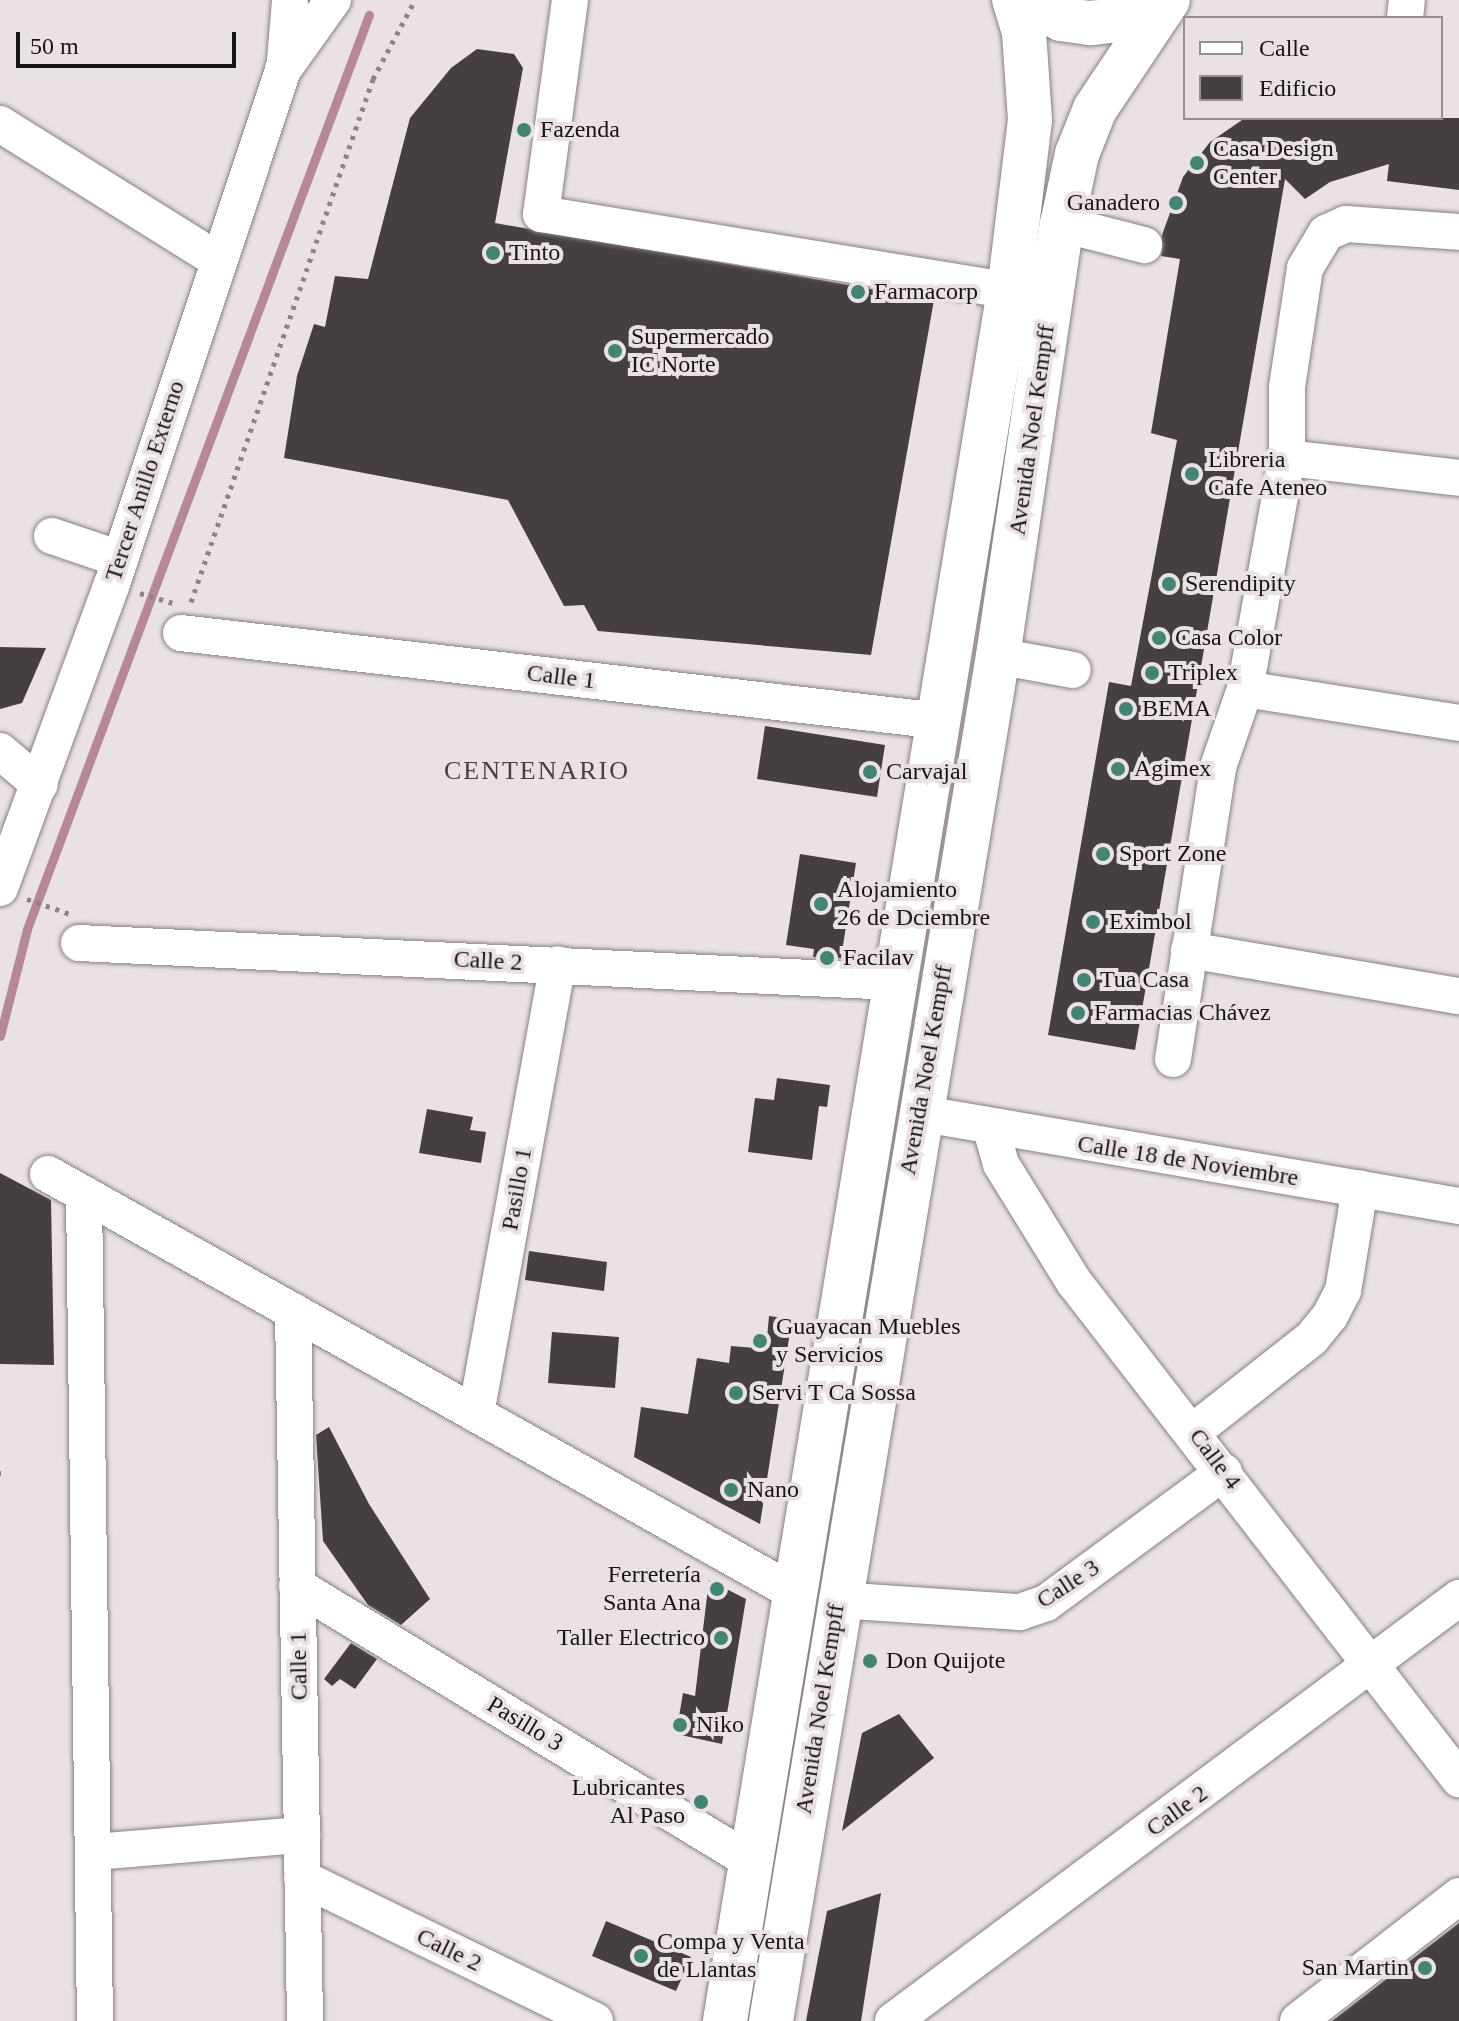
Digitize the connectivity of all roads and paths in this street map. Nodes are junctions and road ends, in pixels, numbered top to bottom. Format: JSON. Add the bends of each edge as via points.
{"nodes":[{"id":1,"x":290,"y":0,"type":"edge"},
{"id":2,"x":333,"y":0,"type":"edge"},
{"id":3,"x":415,"y":0,"type":"edge"},
{"id":4,"x":570,"y":0,"type":"edge"},
{"id":5,"x":1014,"y":0,"type":"edge"},
{"id":6,"x":1025,"y":0,"type":"edge"},
{"id":7,"x":1166,"y":0,"type":"edge"},
{"id":8,"x":283,"y":70,"type":"junction"},
{"id":9,"x":0,"y":124,"type":"edge"},
{"id":10,"x":1062,"y":224,"type":"junction"},
{"id":11,"x":1459,"y":232,"type":"edge"},
{"id":12,"x":1144,"y":245,"type":"dead end"},
{"id":13,"x":218,"y":260,"type":"junction"},
{"id":14,"x":1009,"y":291,"type":"junction"},
{"id":15,"x":1287,"y":458,"type":"junction"},
{"id":16,"x":1459,"y":478,"type":"edge"},
{"id":17,"x":52,"y":536,"type":"dead end"},
{"id":18,"x":120,"y":559,"type":"junction"},
{"id":19,"x":137,"y":592,"type":"dead end"},
{"id":20,"x":181,"y":619,"type":"junction"},
{"id":21,"x":998,"y":656,"type":"junction"},
{"id":22,"x":1073,"y":670,"type":"dead end"},
{"id":23,"x":1245,"y":689,"type":"junction"},
{"id":24,"x":940,"y":721,"type":"junction"},
{"id":25,"x":1459,"y":723,"type":"edge"},
{"id":26,"x":0,"y":751,"type":"edge"},
{"id":27,"x":40,"y":785,"type":"junction"},
{"id":28,"x":929,"y":785,"type":"junction"},
{"id":29,"x":11,"y":893,"type":"edge"},
{"id":30,"x":956,"y":897,"type":"junction"},
{"id":31,"x":58,"y":908,"type":"dead end"},
{"id":32,"x":79,"y":943,"type":"dead end"},
{"id":33,"x":1189,"y":950,"type":"junction"},
{"id":34,"x":558,"y":964,"type":"junction"},
{"id":35,"x":895,"y":982,"type":"junction"},
{"id":36,"x":1459,"y":996,"type":"edge"},
{"id":37,"x":1173,"y":1059,"type":"dead end"},
{"id":38,"x":920,"y":1104,"type":"junction"},
{"id":39,"x":991,"y":1129,"type":"junction"},
{"id":40,"x":48,"y":1174,"type":"dead end"},
{"id":41,"x":1360,"y":1188,"type":"junction"},
{"id":42,"x":84,"y":1194,"type":"junction"},
{"id":43,"x":1459,"y":1206,"type":"edge"},
{"id":44,"x":293,"y":1311,"type":"junction"},
{"id":45,"x":476,"y":1414,"type":"junction"},
{"id":46,"x":1194,"y":1431,"type":"junction"},
{"id":47,"x":1224,"y":1472,"type":"junction"},
{"id":48,"x":297,"y":1586,"type":"junction"},
{"id":49,"x":817,"y":1597,"type":"junction"},
{"id":50,"x":1459,"y":1598,"type":"edge"},
{"id":51,"x":1373,"y":1667,"type":"junction"},
{"id":52,"x":1459,"y":1779,"type":"edge"},
{"id":53,"x":302,"y":1835,"type":"junction"},
{"id":54,"x":94,"y":1852,"type":"junction"},
{"id":55,"x":752,"y":1862,"type":"junction"},
{"id":56,"x":302,"y":1878,"type":"junction"},
{"id":57,"x":1459,"y":1896,"type":"edge"},
{"id":58,"x":95,"y":2021,"type":"edge"},
{"id":59,"x":305,"y":2021,"type":"edge"},
{"id":60,"x":595,"y":2021,"type":"edge"},
{"id":61,"x":725,"y":2021,"type":"edge"},
{"id":62,"x":771,"y":2021,"type":"edge"},
{"id":63,"x":893,"y":2021,"type":"edge"},
{"id":64,"x":1298,"y":2021,"type":"edge"}],
"edges":[{"from":1,"to":8,"type":"street","name":"Tercer Anillo Externo"},
{"from":2,"to":8,"type":"street","name":"Tercer Anillo Externo"},
{"from":3,"to":20,"type":"path","via":[[373,79]]},
{"from":4,"to":14,"type":"street","via":[[541,214]]},
{"from":5,"to":14,"type":"main road","name":"Avenida Noel Kempff","via":[[1024,32],[1030,120]]},
{"from":6,"to":7,"type":"main road","via":[[1061,19],[1091,23],[1121,20]]},
{"from":7,"to":10,"type":"main road","name":"Avenida Noel Kempff","via":[[1095,109],[1077,154]]},
{"from":8,"to":13,"type":"street","name":"Tercer Anillo Externo"},
{"from":9,"to":13,"type":"street"},
{"from":10,"to":12,"type":"street"},
{"from":10,"to":21,"type":"main road","name":"Avenida Noel Kempff"},
{"from":11,"to":15,"type":"street","via":[[1370,222],[1326,233],[1305,268],[1287,387]]},
{"from":13,"to":18,"type":"street","name":"Tercer Anillo Externo"},
{"from":14,"to":24,"type":"main road","name":"Avenida Noel Kempff"},
{"from":15,"to":16,"type":"street"},
{"from":15,"to":23,"type":"street"},
{"from":17,"to":18,"type":"street"},
{"from":18,"to":27,"type":"street","name":"Tercer Anillo Externo"},
{"from":19,"to":20,"type":"path"},
{"from":20,"to":24,"type":"street","name":"Calle 1"},
{"from":21,"to":22,"type":"street"},
{"from":21,"to":30,"type":"main road","name":"Avenida Noel Kempff"},
{"from":23,"to":25,"type":"street"},
{"from":23,"to":33,"type":"street","via":[[1218,767]]},
{"from":24,"to":28,"type":"main road","name":"Avenida Noel Kempff"},
{"from":26,"to":27,"type":"street"},
{"from":27,"to":29,"type":"street","name":"Tercer Anillo Externo"},
{"from":28,"to":30,"type":"main road","via":[[927,868],[939,888]]},
{"from":28,"to":35,"type":"main road","name":"Avenida Noel Kempff"},
{"from":29,"to":31,"type":"path"},
{"from":30,"to":38,"type":"main road","name":"Avenida Noel Kempff"},
{"from":32,"to":34,"type":"street","name":"Calle 2"},
{"from":33,"to":36,"type":"street"},
{"from":33,"to":37,"type":"street"},
{"from":34,"to":35,"type":"street","name":"Calle 2"},
{"from":34,"to":45,"type":"street","name":"Pasillo 1"},
{"from":35,"to":38,"type":"main road","via":[[919,991],[927,1007],[918,1071]]},
{"from":35,"to":49,"type":"main road","name":"Avenida Noel Kempff","via":[[842,1307]]},
{"from":38,"to":39,"type":"street","name":"Calle 18 de Noviembre"},
{"from":38,"to":49,"type":"main road","name":"Avenida Noel Kempff"},
{"from":39,"to":41,"type":"street","name":"Calle 18 de Noviembre"},
{"from":39,"to":46,"type":"street","name":"Calle 4","via":[[1001,1164],[1074,1282]]},
{"from":40,"to":42,"type":"street"},
{"from":41,"to":43,"type":"street","name":"Calle 18 de Noviembre"},
{"from":41,"to":46,"type":"street","via":[[1343,1291],[1330,1316],[1312,1338]]},
{"from":42,"to":44,"type":"street"},
{"from":42,"to":54,"type":"street"},
{"from":44,"to":45,"type":"street"},
{"from":44,"to":48,"type":"street","name":"Calle 1"},
{"from":45,"to":49,"type":"street"},
{"from":46,"to":47,"type":"street","name":"Calle 4"},
{"from":47,"to":49,"type":"street","name":"Calle 3","via":[[1046,1603],[1020,1612]]},
{"from":47,"to":51,"type":"street","name":"Calle 4"},
{"from":48,"to":53,"type":"street","name":"Calle 1"},
{"from":48,"to":55,"type":"street","name":"Pasillo 3"},
{"from":49,"to":55,"type":"main road","name":"Avenida Noel Kempff"},
{"from":49,"to":62,"type":"main road","name":"Avenida Noel Kempff","via":[[794,1769],[803,1806]]},
{"from":50,"to":51,"type":"street","name":"Calle 2"},
{"from":51,"to":52,"type":"street","name":"Calle 4"},
{"from":51,"to":63,"type":"street","name":"Calle 2"},
{"from":53,"to":54,"type":"street"},
{"from":53,"to":56,"type":"street","name":"Calle 1"},
{"from":54,"to":58,"type":"street"},
{"from":55,"to":61,"type":"main road","name":"Avenida Noel Kempff"},
{"from":56,"to":59,"type":"street","name":"Calle 1"},
{"from":56,"to":60,"type":"street","name":"Calle 2"},
{"from":57,"to":64,"type":"street"}]}
